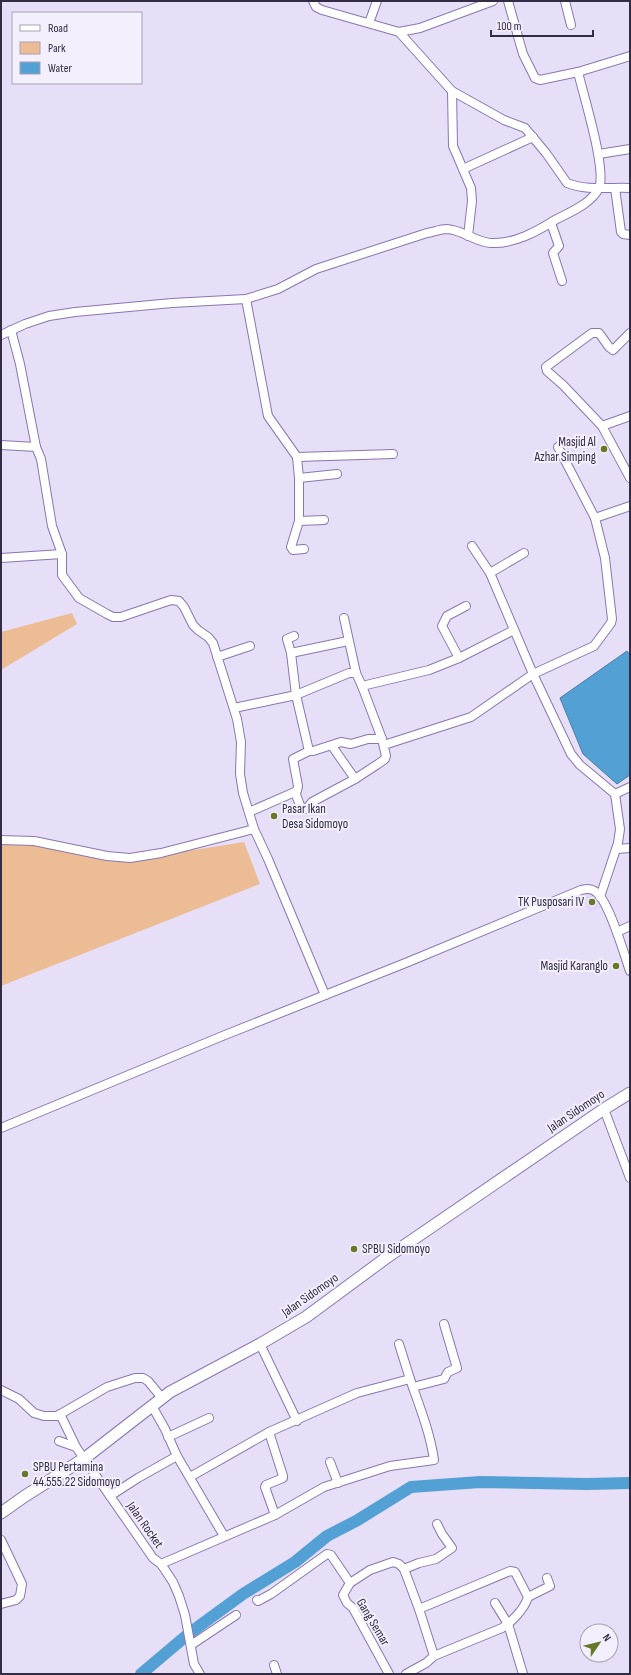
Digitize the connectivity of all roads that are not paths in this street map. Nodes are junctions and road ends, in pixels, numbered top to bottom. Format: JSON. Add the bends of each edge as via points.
{"nodes":[{"id":1,"x":313,"y":1,"type":"edge"},
{"id":2,"x":377,"y":1,"type":"edge"},
{"id":3,"x":493,"y":1,"type":"edge"},
{"id":4,"x":508,"y":1,"type":"edge"},
{"id":5,"x":565,"y":1,"type":"edge"},
{"id":6,"x":369,"y":23,"type":"junction"},
{"id":7,"x":571,"y":25,"type":"dead end"},
{"id":8,"x":399,"y":32,"type":"junction"},
{"id":9,"x":630,"y":56,"type":"edge"},
{"id":10,"x":578,"y":72,"type":"junction"},
{"id":11,"x":452,"y":91,"type":"junction"},
{"id":12,"x":533,"y":137,"type":"junction"},
{"id":13,"x":630,"y":148,"type":"edge"},
{"id":14,"x":599,"y":154,"type":"junction"},
{"id":15,"x":463,"y":168,"type":"junction"},
{"id":16,"x":599,"y":183,"type":"junction"},
{"id":17,"x":615,"y":188,"type":"junction"},
{"id":18,"x":630,"y":188,"type":"edge"},
{"id":19,"x":551,"y":223,"type":"junction"},
{"id":20,"x":630,"y":235,"type":"edge"},
{"id":21,"x":468,"y":236,"type":"junction"},
{"id":22,"x":562,"y":281,"type":"dead end"},
{"id":23,"x":246,"y":299,"type":"junction"},
{"id":24,"x":11,"y":330,"type":"junction"},
{"id":25,"x":630,"y":333,"type":"edge"},
{"id":26,"x":1,"y":335,"type":"edge"},
{"id":27,"x":630,"y":416,"type":"edge"},
{"id":28,"x":602,"y":426,"type":"junction"},
{"id":29,"x":1,"y":445,"type":"edge"},
{"id":30,"x":36,"y":447,"type":"junction"},
{"id":31,"x":558,"y":447,"type":"dead end"},
{"id":32,"x":393,"y":454,"type":"dead end"},
{"id":33,"x":297,"y":457,"type":"junction"},
{"id":34,"x":337,"y":474,"type":"dead end"},
{"id":35,"x":299,"y":478,"type":"junction"},
{"id":36,"x":630,"y":478,"type":"edge"},
{"id":37,"x":630,"y":506,"type":"edge"},
{"id":38,"x":595,"y":518,"type":"junction"},
{"id":39,"x":324,"y":520,"type":"dead end"},
{"id":40,"x":299,"y":521,"type":"junction"},
{"id":41,"x":472,"y":546,"type":"dead end"},
{"id":42,"x":304,"y":549,"type":"dead end"},
{"id":43,"x":524,"y":553,"type":"dead end"},
{"id":44,"x":62,"y":554,"type":"junction"},
{"id":45,"x":1,"y":558,"type":"edge"},
{"id":46,"x":490,"y":573,"type":"junction"},
{"id":47,"x":466,"y":606,"type":"dead end"},
{"id":48,"x":344,"y":618,"type":"dead end"},
{"id":49,"x":514,"y":630,"type":"junction"},
{"id":50,"x":294,"y":636,"type":"dead end"},
{"id":51,"x":348,"y":641,"type":"junction"},
{"id":52,"x":250,"y":646,"type":"dead end"},
{"id":53,"x":291,"y":653,"type":"junction"},
{"id":54,"x":217,"y":656,"type":"junction"},
{"id":55,"x":460,"y":658,"type":"junction"},
{"id":56,"x":356,"y":673,"type":"junction"},
{"id":57,"x":533,"y":674,"type":"junction"},
{"id":58,"x":362,"y":686,"type":"junction"},
{"id":59,"x":296,"y":695,"type":"junction"},
{"id":60,"x":234,"y":708,"type":"junction"},
{"id":61,"x":383,"y":742,"type":"junction"},
{"id":62,"x":332,"y":746,"type":"junction"},
{"id":63,"x":309,"y":751,"type":"junction"},
{"id":64,"x":355,"y":779,"type":"junction"},
{"id":65,"x":630,"y":787,"type":"edge"},
{"id":66,"x":295,"y":792,"type":"junction"},
{"id":67,"x":615,"y":794,"type":"junction"},
{"id":68,"x":249,"y":812,"type":"junction"},
{"id":69,"x":254,"y":829,"type":"junction"},
{"id":70,"x":1,"y":840,"type":"edge"},
{"id":71,"x":630,"y":848,"type":"edge"},
{"id":72,"x":617,"y":849,"type":"junction"},
{"id":73,"x":600,"y":898,"type":"junction"},
{"id":74,"x":630,"y":926,"type":"edge"},
{"id":75,"x":617,"y":932,"type":"junction"},
{"id":76,"x":630,"y":971,"type":"edge"},
{"id":77,"x":325,"y":995,"type":"junction"},
{"id":78,"x":630,"y":1093,"type":"edge"},
{"id":79,"x":604,"y":1109,"type":"junction"},
{"id":80,"x":1,"y":1128,"type":"edge"},
{"id":81,"x":630,"y":1178,"type":"edge"},
{"id":82,"x":444,"y":1324,"type":"dead end"},
{"id":83,"x":260,"y":1344,"type":"junction"},
{"id":84,"x":399,"y":1344,"type":"dead end"},
{"id":85,"x":411,"y":1383,"type":"junction"},
{"id":86,"x":1,"y":1390,"type":"edge"},
{"id":87,"x":162,"y":1398,"type":"junction"},
{"id":88,"x":152,"y":1406,"type":"junction"},
{"id":89,"x":60,"y":1414,"type":"junction"},
{"id":90,"x":209,"y":1418,"type":"dead end"},
{"id":91,"x":297,"y":1421,"type":"junction"},
{"id":92,"x":268,"y":1432,"type":"junction"},
{"id":93,"x":168,"y":1437,"type":"junction"},
{"id":94,"x":59,"y":1441,"type":"dead end"},
{"id":95,"x":76,"y":1447,"type":"junction"},
{"id":96,"x":177,"y":1456,"type":"junction"},
{"id":97,"x":83,"y":1459,"type":"junction"},
{"id":98,"x":330,"y":1462,"type":"dead end"},
{"id":99,"x":190,"y":1477,"type":"junction"},
{"id":100,"x":338,"y":1483,"type":"junction"},
{"id":101,"x":110,"y":1496,"type":"junction"},
{"id":102,"x":1,"y":1513,"type":"edge"},
{"id":103,"x":275,"y":1515,"type":"junction"},
{"id":104,"x":437,"y":1524,"type":"dead end"},
{"id":105,"x":224,"y":1536,"type":"junction"},
{"id":106,"x":1,"y":1540,"type":"edge"},
{"id":107,"x":161,"y":1564,"type":"junction"},
{"id":108,"x":404,"y":1569,"type":"junction"},
{"id":109,"x":547,"y":1578,"type":"dead end"},
{"id":110,"x":350,"y":1583,"type":"junction"},
{"id":111,"x":528,"y":1597,"type":"junction"},
{"id":112,"x":257,"y":1600,"type":"dead end"},
{"id":113,"x":495,"y":1603,"type":"dead end"},
{"id":114,"x":1,"y":1604,"type":"edge"},
{"id":115,"x":419,"y":1609,"type":"junction"},
{"id":116,"x":236,"y":1615,"type":"dead end"},
{"id":117,"x":508,"y":1624,"type":"junction"},
{"id":118,"x":191,"y":1646,"type":"junction"},
{"id":119,"x":434,"y":1656,"type":"junction"},
{"id":120,"x":274,"y":1665,"type":"dead end"},
{"id":121,"x":200,"y":1674,"type":"edge"},
{"id":122,"x":277,"y":1674,"type":"edge"},
{"id":123,"x":389,"y":1674,"type":"edge"},
{"id":124,"x":406,"y":1674,"type":"edge"},
{"id":125,"x":523,"y":1674,"type":"edge"}],
"edges":[{"from":1,"to":6,"type":"street","via":[[316,7],[322,10]]},
{"from":2,"to":6,"type":"street"},
{"from":3,"to":8,"type":"street","via":[[420,28]]},
{"from":4,"to":10,"type":"street","via":[[523,54],[535,78],[540,80]]},
{"from":5,"to":7,"type":"street"},
{"from":6,"to":8,"type":"street"},
{"from":8,"to":11,"type":"street"},
{"from":9,"to":10,"type":"street"},
{"from":10,"to":14,"type":"street"},
{"from":11,"to":12,"type":"street","via":[[523,128]]},
{"from":11,"to":15,"type":"street","via":[[453,142]]},
{"from":12,"to":15,"type":"street"},
{"from":12,"to":16,"type":"street","via":[[567,183]]},
{"from":13,"to":14,"type":"street"},
{"from":14,"to":16,"type":"street"},
{"from":15,"to":21,"type":"street","via":[[471,188],[472,201]]},
{"from":16,"to":17,"type":"street"},
{"from":16,"to":19,"type":"street","via":[[578,208]]},
{"from":17,"to":18,"type":"street"},
{"from":17,"to":20,"type":"street","via":[[621,232]]},
{"from":19,"to":21,"type":"street","via":[[534,233],[510,241],[491,243]]},
{"from":19,"to":22,"type":"street","via":[[559,246],[553,254]]},
{"from":21,"to":23,"type":"street","via":[[448,229],[427,233],[316,269],[278,289]]},
{"from":23,"to":24,"type":"street","via":[[172,302],[74,312],[49,316]]},
{"from":23,"to":33,"type":"street","via":[[268,416]]},
{"from":24,"to":26,"type":"street"},
{"from":24,"to":30,"type":"street"},
{"from":25,"to":28,"type":"street","via":[[613,350],[598,333],[592,333],[546,367],[547,371]]},
{"from":27,"to":28,"type":"street"},
{"from":28,"to":36,"type":"street"},
{"from":29,"to":30,"type":"street"},
{"from":30,"to":44,"type":"street","via":[[41,459],[52,526]]},
{"from":31,"to":38,"type":"street"},
{"from":32,"to":33,"type":"street"},
{"from":33,"to":35,"type":"street"},
{"from":34,"to":35,"type":"street"},
{"from":35,"to":40,"type":"street"},
{"from":37,"to":38,"type":"street"},
{"from":38,"to":57,"type":"street","via":[[605,558],[611,622],[594,646]]},
{"from":39,"to":40,"type":"street"},
{"from":40,"to":42,"type":"street","via":[[291,547],[293,550]]},
{"from":41,"to":46,"type":"street"},
{"from":43,"to":46,"type":"street"},
{"from":44,"to":45,"type":"street"},
{"from":44,"to":54,"type":"street","via":[[62,575],[79,598],[113,617],[121,617],[171,600],[178,601],[193,625],[211,640]]},
{"from":46,"to":49,"type":"street"},
{"from":47,"to":55,"type":"street","via":[[447,616],[442,626]]},
{"from":48,"to":51,"type":"street"},
{"from":49,"to":55,"type":"street"},
{"from":49,"to":57,"type":"street"},
{"from":50,"to":53,"type":"street","via":[[287,639]]},
{"from":51,"to":53,"type":"street"},
{"from":51,"to":56,"type":"street"},
{"from":52,"to":54,"type":"street"},
{"from":53,"to":59,"type":"street"},
{"from":54,"to":60,"type":"street"},
{"from":55,"to":58,"type":"street","via":[[429,670]]},
{"from":56,"to":58,"type":"street"},
{"from":56,"to":59,"type":"street","via":[[349,672]]},
{"from":57,"to":61,"type":"street","via":[[471,717]]},
{"from":57,"to":67,"type":"street","via":[[575,760]]},
{"from":58,"to":61,"type":"street"},
{"from":59,"to":60,"type":"street"},
{"from":59,"to":63,"type":"street"},
{"from":60,"to":68,"type":"street","via":[[241,742],[240,774]]},
{"from":61,"to":62,"type":"street","via":[[368,739],[351,744],[341,742]]},
{"from":61,"to":64,"type":"street","via":[[385,759]]},
{"from":62,"to":63,"type":"street"},
{"from":62,"to":64,"type":"street"},
{"from":63,"to":66,"type":"street","via":[[293,759],[298,786]]},
{"from":64,"to":66,"type":"street","via":[[314,800],[305,809],[301,808]]},
{"from":65,"to":67,"type":"street"},
{"from":66,"to":68,"type":"street"},
{"from":67,"to":72,"type":"street","via":[[620,828]]},
{"from":68,"to":69,"type":"street"},
{"from":69,"to":70,"type":"street","via":[[161,853],[130,858],[107,856],[34,841]]},
{"from":69,"to":77,"type":"street"},
{"from":71,"to":72,"type":"street"},
{"from":72,"to":73,"type":"street"},
{"from":73,"to":75,"type":"street"},
{"from":73,"to":77,"type":"street","via":[[597,892],[590,889],[581,890]]},
{"from":74,"to":75,"type":"street"},
{"from":75,"to":76,"type":"street"},
{"from":77,"to":80,"type":"street"},
{"from":78,"to":79,"type":"main road","name":"Jalan Sidomoyo"},
{"from":79,"to":81,"type":"street"},
{"from":79,"to":83,"type":"main road","name":"Jalan Sidomoyo","via":[[386,1258],[306,1317]]},
{"from":82,"to":85,"type":"street","via":[[457,1368],[448,1372],[444,1379]]},
{"from":83,"to":87,"type":"main road","name":"Jalan Sidomoyo"},
{"from":83,"to":91,"type":"street"},
{"from":84,"to":85,"type":"street"},
{"from":85,"to":91,"type":"street","via":[[358,1393]]},
{"from":85,"to":100,"type":"street","via":[[434,1460],[390,1466]]},
{"from":86,"to":89,"type":"street","via":[[19,1399],[34,1413],[44,1416]]},
{"from":87,"to":88,"type":"main road","name":"Jalan Sidomoyo"},
{"from":87,"to":89,"type":"street","via":[[148,1381],[135,1378],[107,1387]]},
{"from":88,"to":93,"type":"street"},
{"from":88,"to":97,"type":"main road","name":"Jalan Sidomoyo"},
{"from":89,"to":95,"type":"street","name":"Jalan Rocket"},
{"from":90,"to":93,"type":"street"},
{"from":91,"to":92,"type":"street"},
{"from":92,"to":99,"type":"street"},
{"from":92,"to":103,"type":"street","via":[[283,1476],[265,1487]]},
{"from":93,"to":96,"type":"street"},
{"from":94,"to":95,"type":"street"},
{"from":95,"to":97,"type":"street","name":"Jalan Rocket"},
{"from":96,"to":99,"type":"street"},
{"from":96,"to":101,"type":"street"},
{"from":97,"to":101,"type":"street","name":"Jalan Rocket"},
{"from":97,"to":102,"type":"main road","name":"Jalan Sidomoyo"},
{"from":98,"to":100,"type":"street"},
{"from":99,"to":105,"type":"street"},
{"from":100,"to":103,"type":"street","via":[[324,1487]]},
{"from":101,"to":107,"type":"street","name":"Jalan Rocket","via":[[153,1558]]},
{"from":103,"to":105,"type":"street"},
{"from":104,"to":108,"type":"street","via":[[452,1548],[436,1559]]},
{"from":105,"to":107,"type":"street"},
{"from":106,"to":114,"type":"street","via":[[22,1584],[20,1596],[16,1600]]},
{"from":107,"to":118,"type":"street","name":"Jalan Rocket","via":[[183,1604]]},
{"from":108,"to":110,"type":"street","via":[[391,1562],[370,1570]]},
{"from":108,"to":115,"type":"street"},
{"from":109,"to":111,"type":"street","via":[[550,1586]]},
{"from":110,"to":112,"type":"street","via":[[331,1555],[327,1554],[271,1594]]},
{"from":110,"to":123,"type":"street","name":"Gang Semar","via":[[343,1595],[353,1608]]},
{"from":111,"to":115,"type":"street","via":[[513,1570]]},
{"from":111,"to":117,"type":"street","via":[[525,1606]]},
{"from":113,"to":117,"type":"street"},
{"from":115,"to":119,"type":"street"},
{"from":116,"to":118,"type":"street"},
{"from":117,"to":119,"type":"street"},
{"from":117,"to":125,"type":"street"},
{"from":118,"to":121,"type":"street","name":"Jalan Rocket","via":[[194,1664]]},
{"from":119,"to":124,"type":"street","via":[[426,1664]]},
{"from":120,"to":122,"type":"street"}]}
